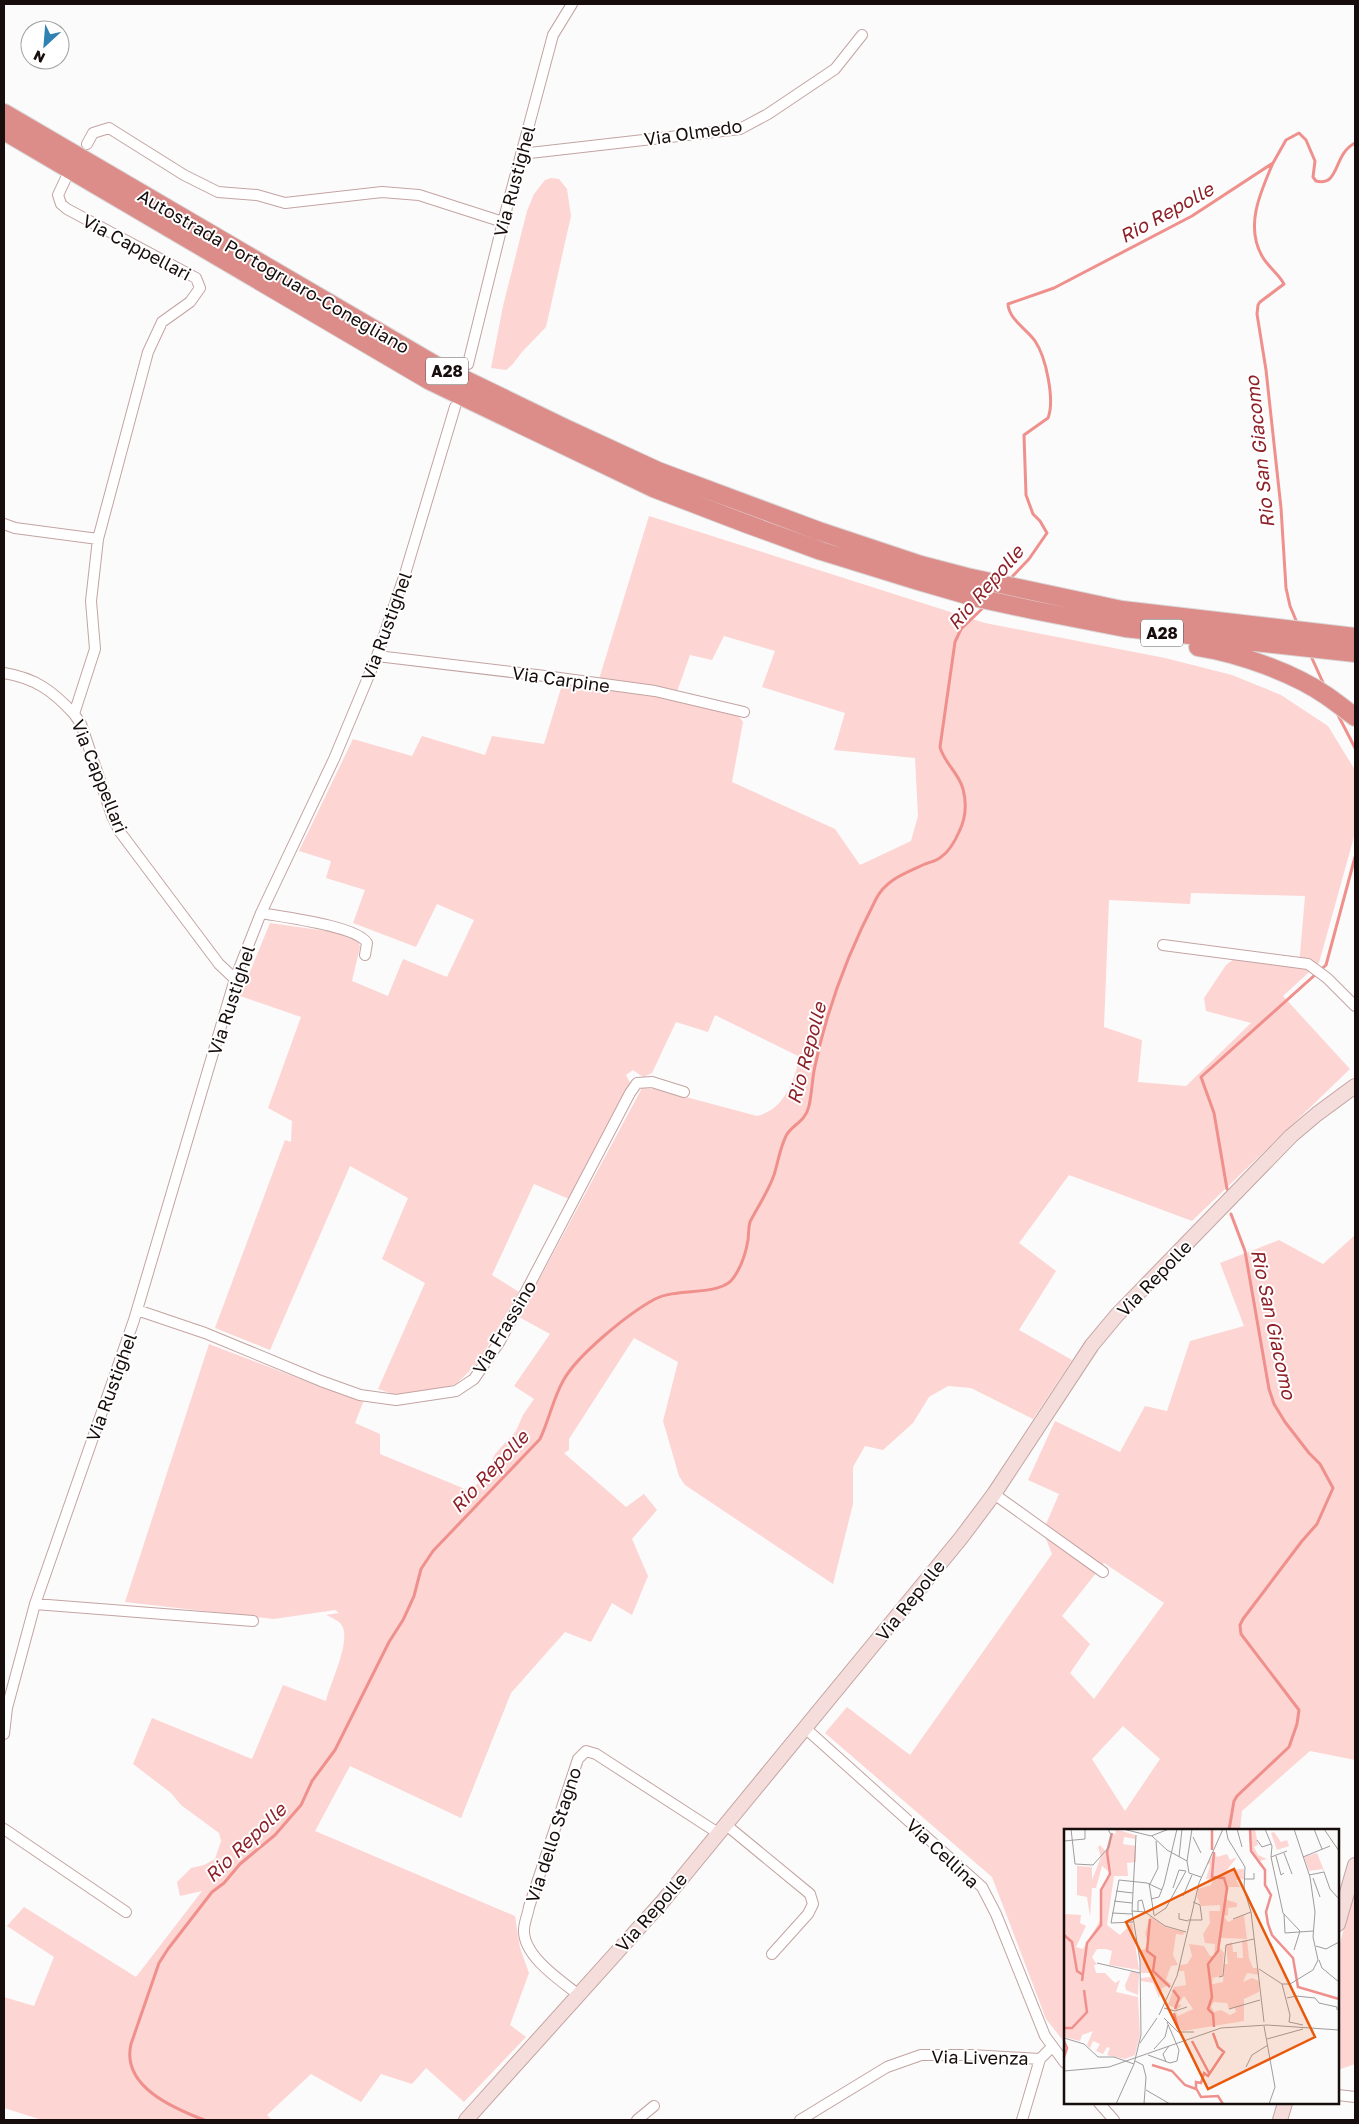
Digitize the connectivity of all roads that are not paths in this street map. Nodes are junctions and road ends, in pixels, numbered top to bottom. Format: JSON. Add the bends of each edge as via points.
{"nodes":[{"id":1,"x":572,"y":4,"type":"edge"},
{"id":2,"x":862,"y":35,"type":"dead end"},
{"id":3,"x":4,"y":113,"type":"edge"},
{"id":4,"x":4,"y":131,"type":"edge"},
{"id":5,"x":87,"y":144,"type":"dead end"},
{"id":6,"x":521,"y":154,"type":"junction"},
{"id":7,"x":66,"y":178,"type":"dead end"},
{"id":8,"x":503,"y":222,"type":"junction"},
{"id":9,"x":468,"y":364,"type":"dead end"},
{"id":10,"x":455,"y":407,"type":"dead end"},
{"id":11,"x":4,"y":524,"type":"edge"},
{"id":12,"x":98,"y":539,"type":"junction"},
{"id":13,"x":964,"y":585,"type":"junction"},
{"id":14,"x":1041,"y":611,"type":"junction"},
{"id":15,"x":1355,"y":637,"type":"edge"},
{"id":16,"x":1320,"y":642,"type":"junction"},
{"id":17,"x":1355,"y":653,"type":"edge"},
{"id":18,"x":377,"y":656,"type":"junction"},
{"id":19,"x":4,"y":673,"type":"edge"},
{"id":20,"x":744,"y":712,"type":"dead end"},
{"id":21,"x":74,"y":714,"type":"junction"},
{"id":22,"x":1352,"y":714,"type":"edge"},
{"id":23,"x":261,"y":913,"type":"junction"},
{"id":24,"x":1163,"y":945,"type":"dead end"},
{"id":25,"x":365,"y":955,"type":"dead end"},
{"id":26,"x":235,"y":979,"type":"junction"},
{"id":27,"x":1355,"y":1006,"type":"edge"},
{"id":28,"x":1355,"y":1086,"type":"edge"},
{"id":29,"x":684,"y":1092,"type":"dead end"},
{"id":30,"x":137,"y":1310,"type":"junction"},
{"id":31,"x":994,"y":1494,"type":"junction"},
{"id":32,"x":1103,"y":1572,"type":"dead end"},
{"id":33,"x":35,"y":1604,"type":"junction"},
{"id":34,"x":253,"y":1621,"type":"dead end"},
{"id":35,"x":804,"y":1727,"type":"junction"},
{"id":36,"x":4,"y":1734,"type":"edge"},
{"id":37,"x":721,"y":1828,"type":"junction"},
{"id":38,"x":4,"y":1829,"type":"edge"},
{"id":39,"x":1355,"y":1865,"type":"edge"},
{"id":40,"x":126,"y":1912,"type":"dead end"},
{"id":41,"x":1339,"y":1921,"type":"edge"},
{"id":42,"x":772,"y":1954,"type":"dead end"},
{"id":43,"x":579,"y":1995,"type":"junction"},
{"id":44,"x":1052,"y":2047,"type":"junction"},
{"id":45,"x":1040,"y":2059,"type":"junction"},
{"id":46,"x":1064,"y":2062,"type":"edge"},
{"id":47,"x":1339,"y":2095,"type":"edge"},
{"id":48,"x":1355,"y":2097,"type":"edge"},
{"id":49,"x":1100,"y":2104,"type":"edge"},
{"id":50,"x":1285,"y":2104,"type":"edge"},
{"id":51,"x":654,"y":2106,"type":"dead end"},
{"id":52,"x":466,"y":2120,"type":"edge"},
{"id":53,"x":637,"y":2120,"type":"edge"},
{"id":54,"x":800,"y":2120,"type":"edge"},
{"id":55,"x":1022,"y":2120,"type":"edge"},
{"id":56,"x":1114,"y":2120,"type":"edge"},
{"id":57,"x":1280,"y":2120,"type":"edge"}],
"edges":[{"from":1,"to":6,"type":"street","name":"Via Rustighel","via":[[553,35]]},
{"from":2,"to":6,"type":"street","name":"Via Olmedo","via":[[835,69],[768,114],[740,128]]},
{"from":3,"to":13,"type":"highway","name":"Autostrada Portogruaro-Conegliano","number":"A28","via":[[438,366],[658,470],[912,562]]},
{"from":4,"to":13,"type":"highway","name":"Autostrada Portogruaro-Conegliano","number":"A28","via":[[430,381],[653,488],[821,551]]},
{"from":5,"to":8,"type":"street","via":[[93,133],[109,128],[184,175],[218,192],[257,195],[285,203],[382,192],[419,195]]},
{"from":6,"to":8,"type":"street","name":"Via Rustighel"},
{"from":7,"to":12,"type":"street","name":"Via Cappellari","via":[[58,195],[60,204],[67,210],[196,278],[200,288],[190,302],[162,322],[148,352]]},
{"from":8,"to":9,"type":"street","name":"Via Rustighel"},
{"from":10,"to":18,"type":"street","name":"Via Rustighel"},
{"from":11,"to":12,"type":"street"},
{"from":12,"to":21,"type":"street","name":"Via Cappellari","via":[[91,601],[95,649]]},
{"from":13,"to":14,"type":"highway","name":"Autostrada Portogruaro-Conegliano","number":"A28"},
{"from":13,"to":16,"type":"highway","name":"Autostrada Portogruaro-Conegliano","number":"A28","via":[[1040,593],[1122,610],[1285,630]]},
{"from":14,"to":16,"type":"highway","name":"Autostrada Portogruaro-Conegliano","number":"A28","via":[[1126,628],[1293,647]]},
{"from":14,"to":22,"type":"highway","via":[[1097,630],[1227,654],[1284,673],[1326,695]]},
{"from":15,"to":16,"type":"highway","name":"Autostrada Portogruaro-Conegliano","number":"A28"},
{"from":16,"to":17,"type":"highway","name":"Autostrada Portogruaro-Conegliano","number":"A28"},
{"from":18,"to":20,"type":"street","name":"Via Carpine","via":[[646,690]]},
{"from":18,"to":23,"type":"street","name":"Via Rustighel","via":[[334,759]]},
{"from":19,"to":21,"type":"street","via":[[45,687]]},
{"from":21,"to":26,"type":"street","name":"Via Cappellari","via":[[81,724],[120,832],[218,964]]},
{"from":23,"to":25,"type":"street","via":[[355,933],[367,943]]},
{"from":23,"to":26,"type":"street","name":"Via Rustighel"},
{"from":24,"to":27,"type":"street","via":[[1308,964]]},
{"from":26,"to":30,"type":"street","name":"Via Rustighel"},
{"from":28,"to":31,"type":"street","name":"Via Repolle","via":[[1291,1136],[1118,1315],[1092,1345]]},
{"from":29,"to":30,"type":"street","name":"Via Frassino","via":[[652,1082],[637,1083],[500,1341],[474,1379],[456,1391],[396,1400],[360,1395],[205,1333]]},
{"from":30,"to":33,"type":"street","name":"Via Rustighel"},
{"from":31,"to":32,"type":"street"},
{"from":31,"to":35,"type":"street","name":"Via Repolle"},
{"from":33,"to":34,"type":"street"},
{"from":33,"to":36,"type":"street","name":"Via Rustighel","via":[[7,1708]]},
{"from":35,"to":37,"type":"street","name":"Via Repolle"},
{"from":35,"to":44,"type":"street","name":"Via Cellina","via":[[982,1887]]},
{"from":37,"to":42,"type":"street","via":[[810,1894],[813,1904],[808,1914]]},
{"from":37,"to":43,"type":"street","name":"Via Repolle"},
{"from":37,"to":43,"type":"street","name":"Via dello Stagno","via":[[596,1754],[586,1751],[578,1759],[524,1931],[535,1957]]},
{"from":38,"to":40,"type":"street"},
{"from":39,"to":41,"type":"street"},
{"from":43,"to":52,"type":"street","name":"Via Repolle"},
{"from":44,"to":45,"type":"street","name":"Via Livenza"},
{"from":44,"to":46,"type":"street","name":"Via Cellina"},
{"from":45,"to":54,"type":"street","name":"Via Livenza","via":[[921,2056],[887,2067]]},
{"from":45,"to":55,"type":"street"},
{"from":47,"to":48,"type":"street"},
{"from":49,"to":56,"type":"street"},
{"from":50,"to":57,"type":"street"},
{"from":51,"to":53,"type":"street"}]}
